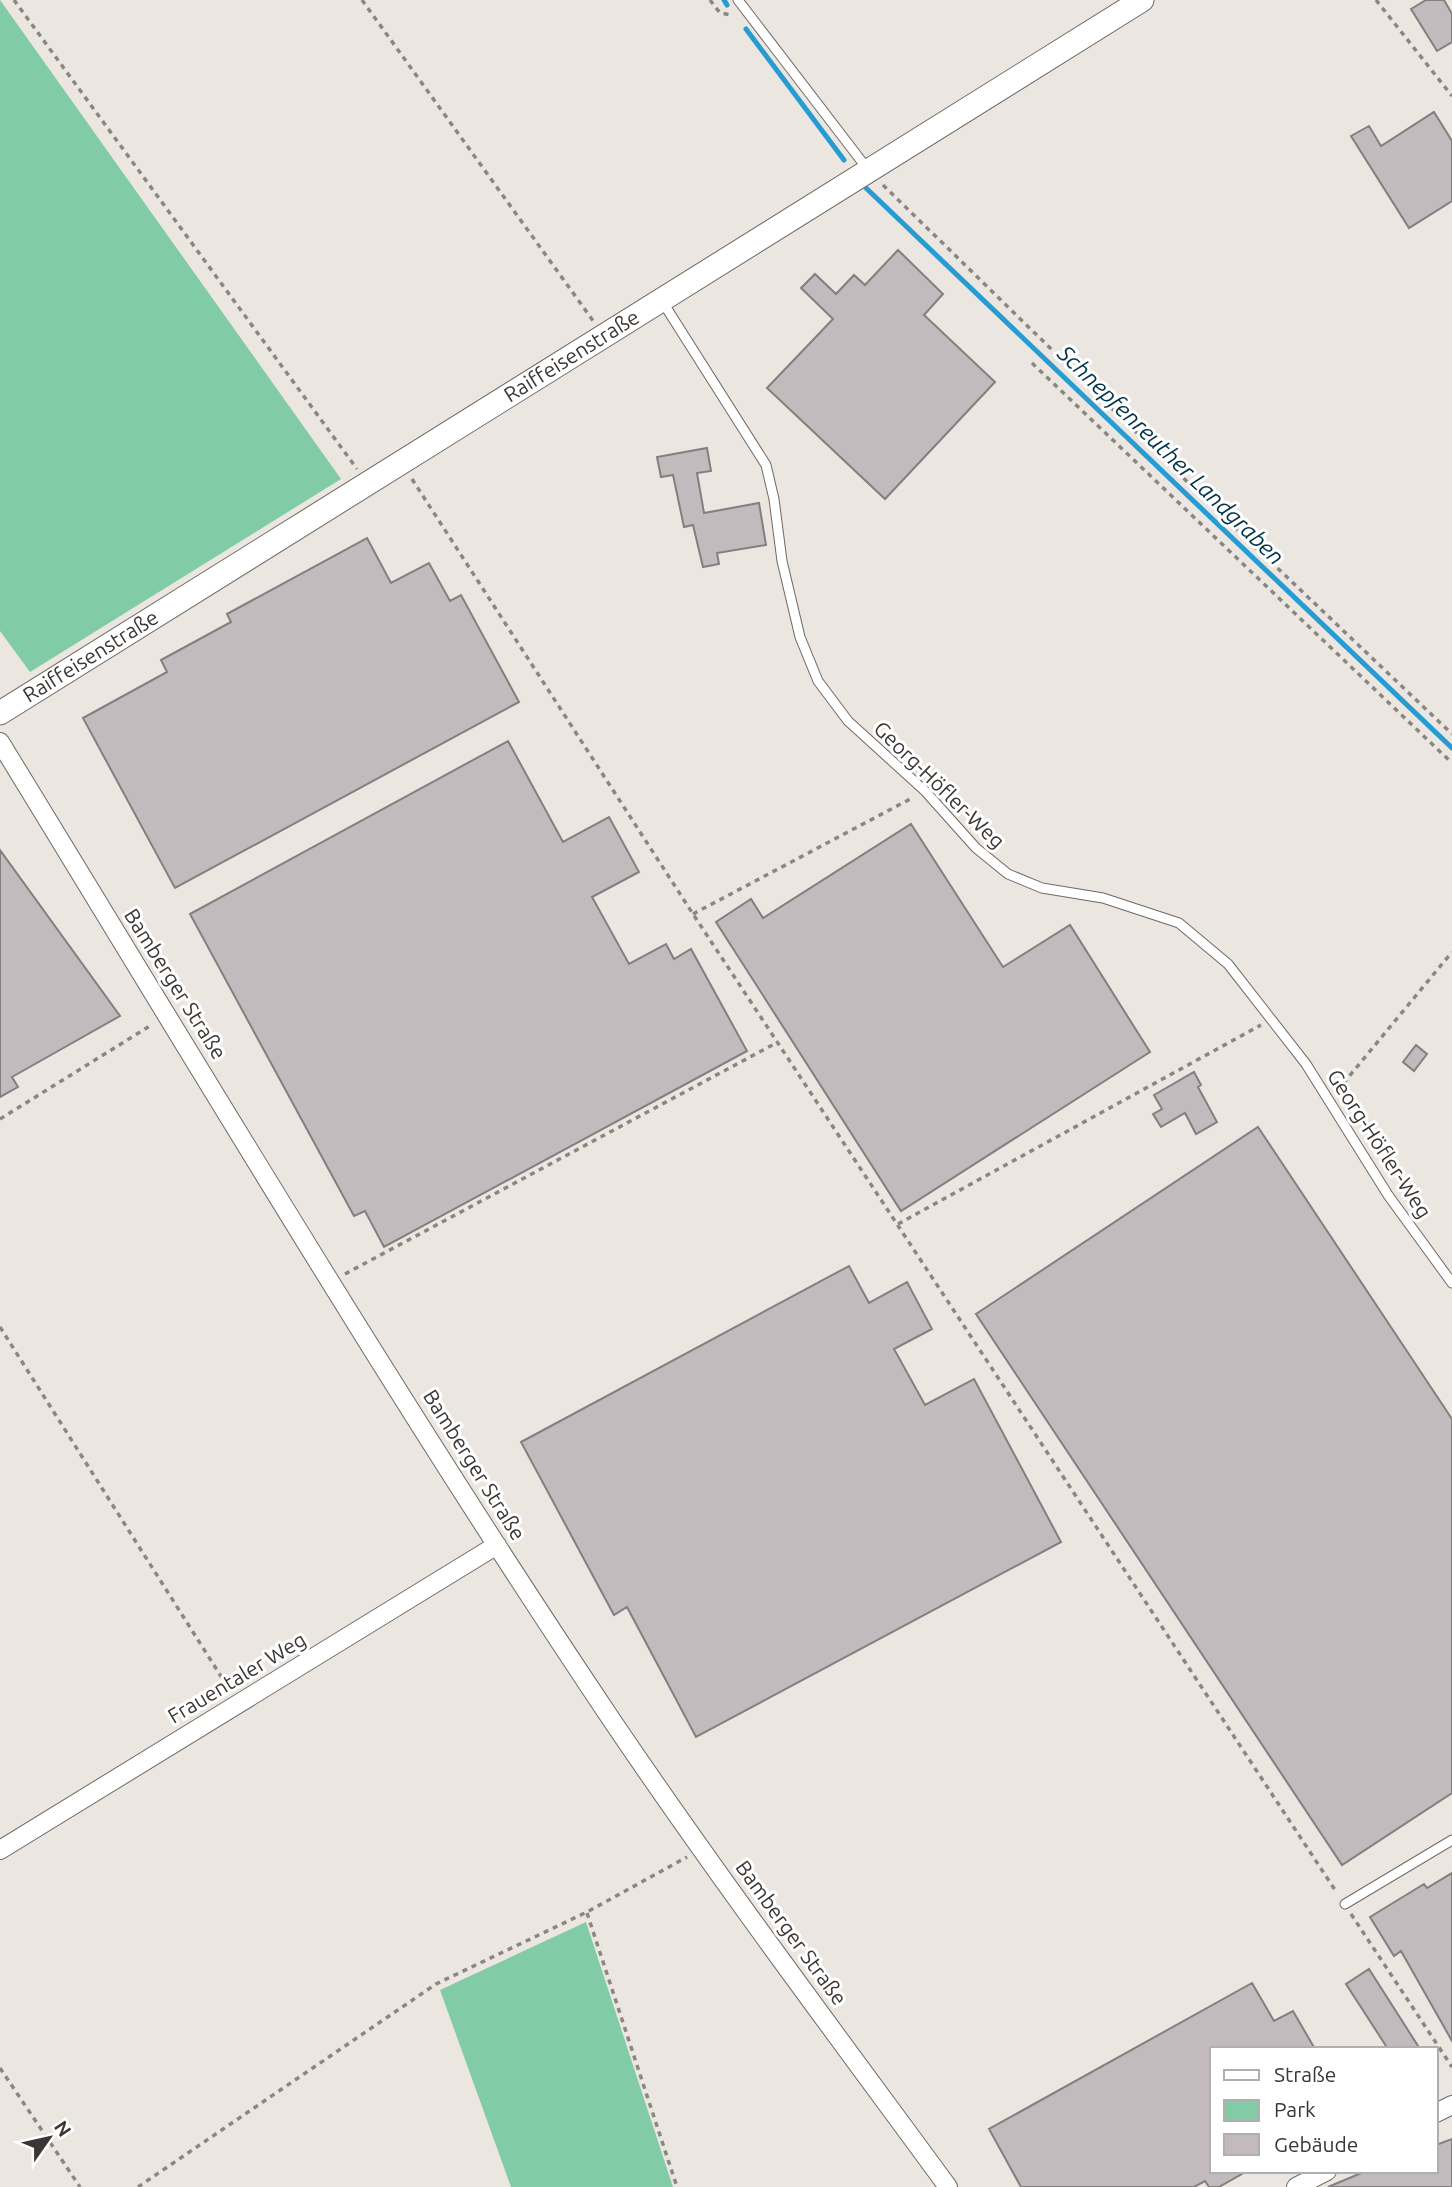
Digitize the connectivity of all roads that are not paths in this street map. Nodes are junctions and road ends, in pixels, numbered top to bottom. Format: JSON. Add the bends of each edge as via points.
{"nodes":[{"id":1,"x":738,"y":0,"type":"edge"},
{"id":2,"x":1142,"y":0,"type":"edge"},
{"id":3,"x":869,"y":171,"type":"junction"},
{"id":4,"x":662,"y":301,"type":"junction"},
{"id":5,"x":0,"y":713,"type":"edge"},
{"id":6,"x":0,"y":741,"type":"edge"},
{"id":7,"x":1452,"y":1283,"type":"edge"},
{"id":8,"x":497,"y":1545,"type":"junction"},
{"id":9,"x":1452,"y":1840,"type":"edge"},
{"id":10,"x":0,"y":1850,"type":"edge"},
{"id":11,"x":1345,"y":1904,"type":"road end"},
{"id":12,"x":1324,"y":2173,"type":"edge"},
{"id":13,"x":948,"y":2187,"type":"edge"},
{"id":14,"x":1296,"y":2187,"type":"edge"}],
"edges":[{"from":1,"to":3,"type":"lane"},
{"from":2,"to":3,"type":"street","name":"Raiffeisenstraße"},
{"from":3,"to":4,"type":"street","name":"Raiffeisenstraße"},
{"from":4,"to":5,"type":"street","name":"Raiffeisenstraße"},
{"from":4,"to":7,"type":"lane","name":"Georg-Höfler-Weg","via":[[766,465],[797,626],[818,681],[848,721],[1008,874],[1042,888],[1103,898],[1179,923],[1228,964],[1329,1100],[1388,1195]]},
{"from":6,"to":8,"type":"street","name":"Bamberger Straße"},
{"from":8,"to":10,"type":"street","name":"Frauentaler Weg"},
{"from":8,"to":13,"type":"street","name":"Bamberger Straße","via":[[701,1849]]},
{"from":9,"to":11,"type":"lane"},
{"from":12,"to":14,"type":"street"}]}
